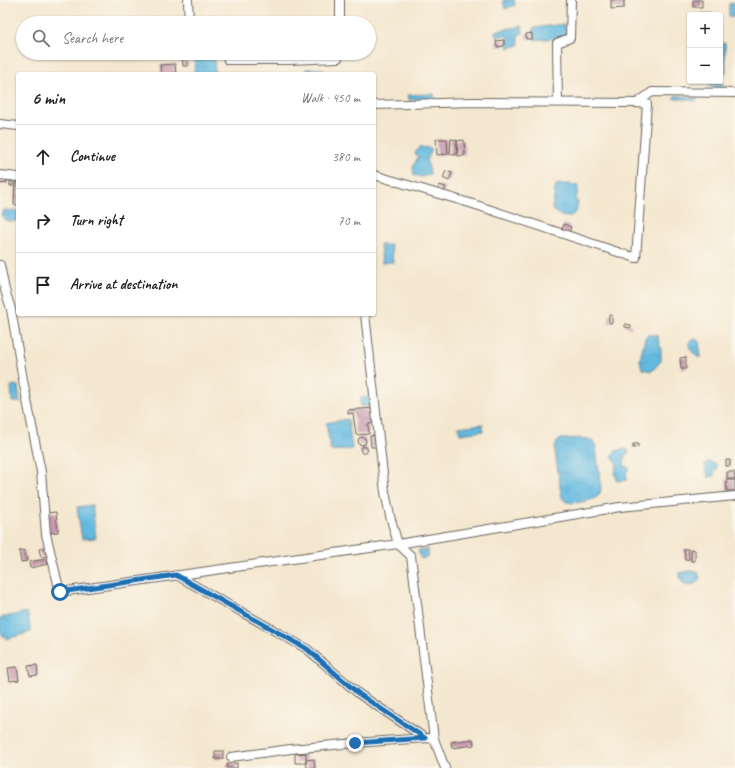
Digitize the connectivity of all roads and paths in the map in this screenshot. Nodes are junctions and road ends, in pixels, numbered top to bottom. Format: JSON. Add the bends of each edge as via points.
{"nodes":[{"id":1,"x":188,"y":0,"type":"edge"},
{"id":2,"x":340,"y":0,"type":"edge"},
{"id":3,"x":571,"y":0,"type":"edge"},
{"id":4,"x":189,"y":16,"type":"edge"},
{"id":5,"x":340,"y":16,"type":"edge"},
{"id":6,"x":228,"y":60,"type":"edge"},
{"id":7,"x":289,"y":60,"type":"edge"},
{"id":8,"x":735,"y":93,"type":"edge"},
{"id":9,"x":558,"y":103,"type":"junction"},
{"id":10,"x":637,"y":103,"type":"junction"},
{"id":11,"x":376,"y":105,"type":"edge"},
{"id":12,"x":0,"y":124,"type":"edge"},
{"id":13,"x":16,"y":126,"type":"edge"},
{"id":14,"x":0,"y":175,"type":"edge"},
{"id":15,"x":376,"y":176,"type":"edge"},
{"id":16,"x":16,"y":177,"type":"edge"},
{"id":17,"x":0,"y":265,"type":"edge"},
{"id":18,"x":365,"y":316,"type":"edge"},
{"id":19,"x":735,"y":496,"type":"edge"},
{"id":20,"x":398,"y":544,"type":"junction"},
{"id":21,"x":176,"y":575,"type":"junction"},
{"id":22,"x":425,"y":738,"type":"junction"},
{"id":23,"x":434,"y":739,"type":"junction"},
{"id":24,"x":231,"y":757,"type":"dead end"},
{"id":25,"x":445,"y":768,"type":"edge"}],
"edges":[{"from":1,"to":4,"type":"street"},
{"from":2,"to":5,"type":"street"},
{"from":3,"to":9,"type":"street","via":[[570,38],[557,43]]},
{"from":6,"to":7,"type":"street"},
{"from":8,"to":10,"type":"street","via":[[652,92]]},
{"from":9,"to":10,"type":"street"},
{"from":9,"to":11,"type":"street"},
{"from":10,"to":15,"type":"street","via":[[647,104],[636,258],[473,204]]},
{"from":12,"to":13,"type":"street"},
{"from":14,"to":16,"type":"street"},
{"from":17,"to":21,"type":"street","via":[[4,290],[11,309],[41,472],[46,534],[60,592]]},
{"from":18,"to":20,"type":"street","via":[[385,492]]},
{"from":19,"to":20,"type":"street","via":[[620,507]]},
{"from":20,"to":21,"type":"street"},
{"from":20,"to":23,"type":"street","via":[[411,556]]},
{"from":21,"to":22,"type":"street","via":[[307,649],[359,694]]},
{"from":22,"to":23,"type":"street"},
{"from":22,"to":24,"type":"street","via":[[291,749]]},
{"from":23,"to":25,"type":"street"}]}
